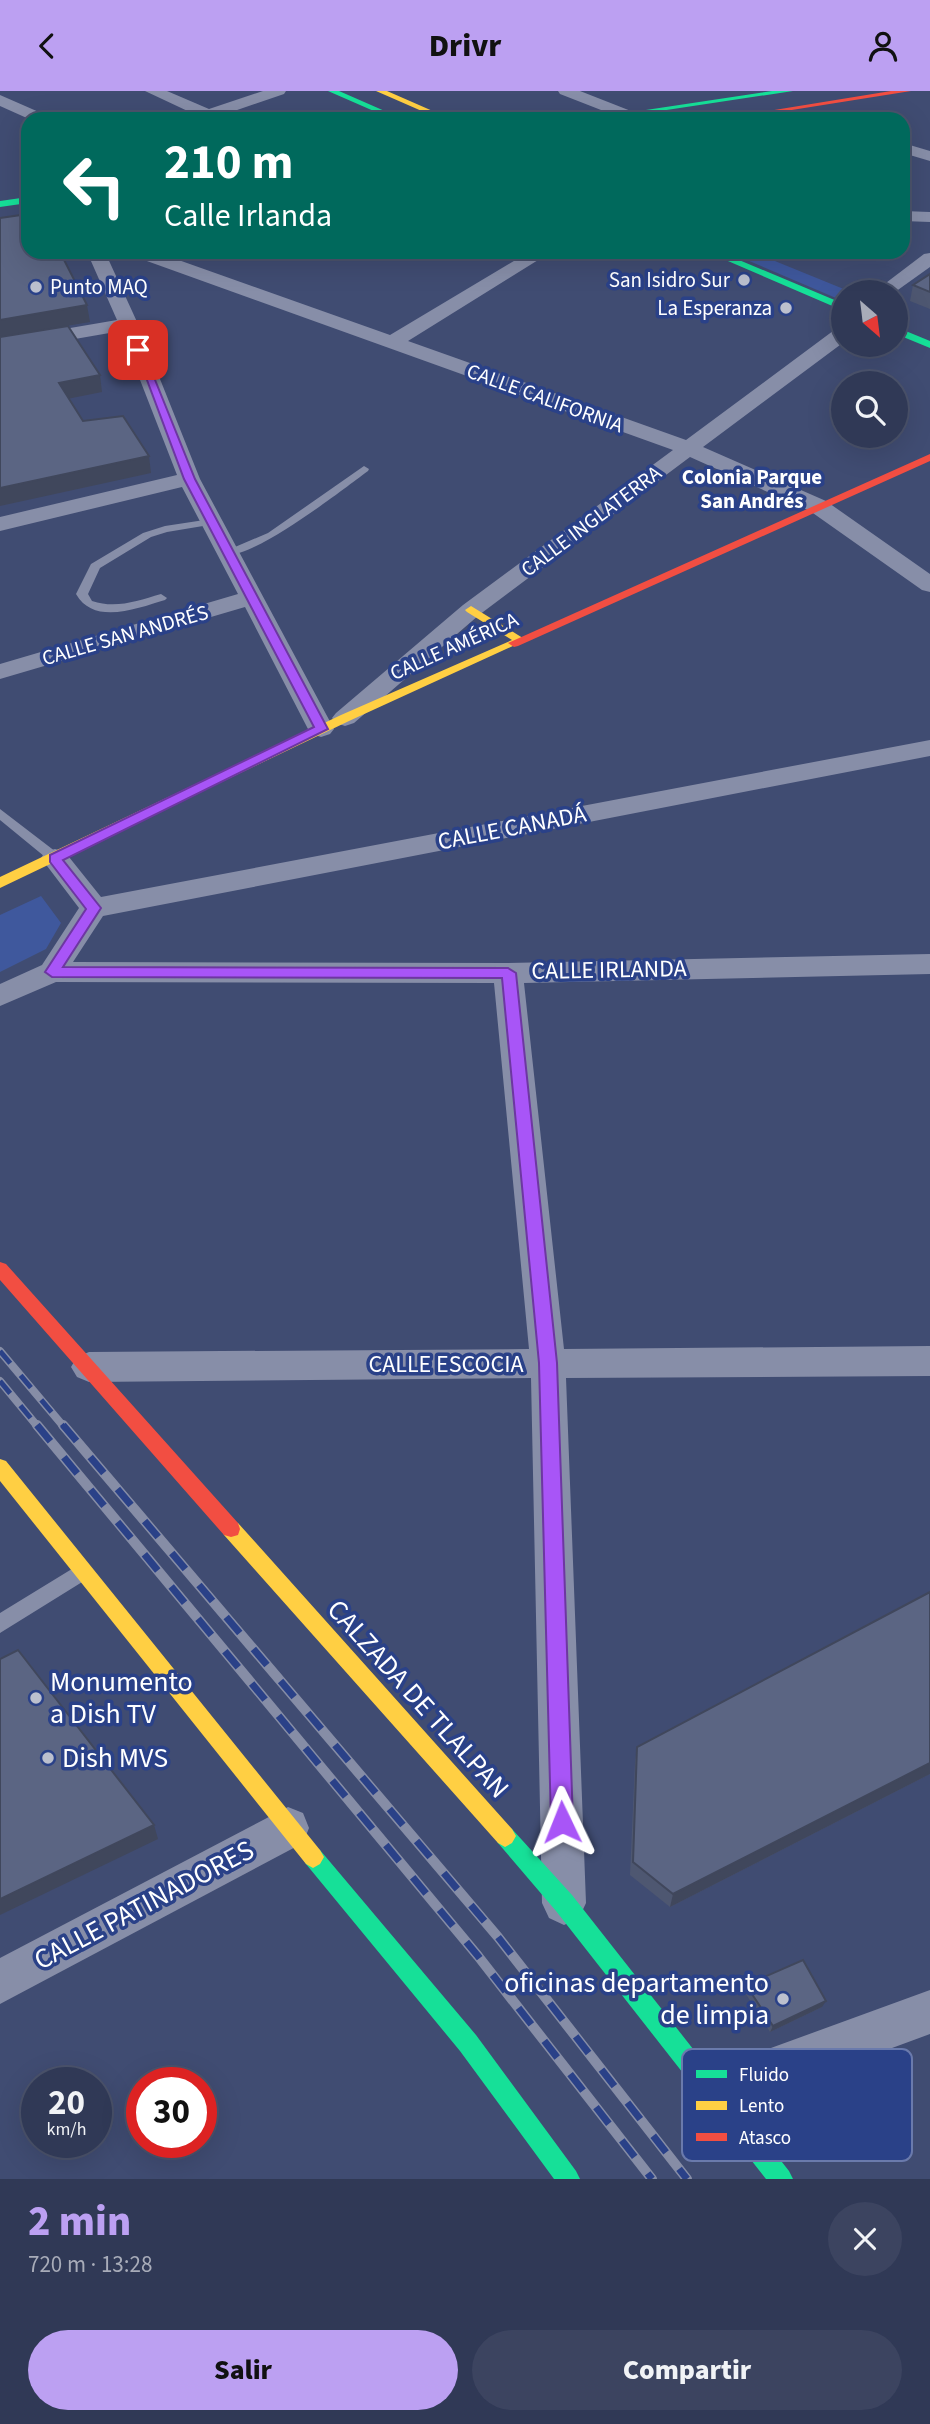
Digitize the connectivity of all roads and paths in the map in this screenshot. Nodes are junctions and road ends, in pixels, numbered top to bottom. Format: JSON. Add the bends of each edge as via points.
{"nodes":[{"id":1,"x":153,"y":91,"type":"edge"},
{"id":2,"x":278,"y":91,"type":"edge"},
{"id":3,"x":332,"y":91,"type":"edge"},
{"id":4,"x":380,"y":91,"type":"edge"},
{"id":5,"x":566,"y":91,"type":"edge"},
{"id":6,"x":789,"y":91,"type":"edge"},
{"id":7,"x":907,"y":91,"type":"edge"},
{"id":8,"x":752,"y":93,"type":"edge"},
{"id":9,"x":0,"y":100,"type":"edge"},
{"id":10,"x":27,"y":112,"type":"edge"},
{"id":11,"x":193,"y":112,"type":"edge"},
{"id":12,"x":216,"y":112,"type":"edge"},
{"id":13,"x":382,"y":112,"type":"edge"},
{"id":14,"x":430,"y":112,"type":"edge"},
{"id":15,"x":620,"y":112,"type":"edge"},
{"id":16,"x":637,"y":112,"type":"edge"},
{"id":17,"x":685,"y":112,"type":"edge"},
{"id":18,"x":765,"y":112,"type":"edge"},
{"id":19,"x":910,"y":150,"type":"edge"},
{"id":20,"x":930,"y":156,"type":"edge"},
{"id":21,"x":21,"y":199,"type":"edge"},
{"id":22,"x":0,"y":201,"type":"edge"},
{"id":23,"x":910,"y":216,"type":"edge"},
{"id":24,"x":930,"y":217,"type":"edge"},
{"id":25,"x":930,"y":258,"type":"edge"},
{"id":26,"x":99,"y":259,"type":"edge"},
{"id":27,"x":158,"y":259,"type":"edge"},
{"id":28,"x":530,"y":259,"type":"edge"},
{"id":29,"x":728,"y":259,"type":"edge"},
{"id":30,"x":900,"y":280,"type":"edge"},
{"id":31,"x":831,"y":302,"type":"edge"},
{"id":32,"x":128,"y":324,"type":"junction"},
{"id":33,"x":908,"y":335,"type":"edge"},
{"id":34,"x":831,"y":342,"type":"edge"},
{"id":35,"x":391,"y":343,"type":"junction"},
{"id":36,"x":930,"y":345,"type":"edge"},
{"id":37,"x":0,"y":346,"type":"edge"},
{"id":38,"x":688,"y":448,"type":"junction"},
{"id":39,"x":930,"y":457,"type":"edge"},
{"id":40,"x":364,"y":469,"type":"dead end"},
{"id":41,"x":189,"y":479,"type":"junction"},
{"id":42,"x":818,"y":506,"type":"junction"},
{"id":43,"x":211,"y":522,"type":"junction"},
{"id":44,"x":0,"y":524,"type":"edge"},
{"id":45,"x":228,"y":553,"type":"junction"},
{"id":46,"x":930,"y":585,"type":"edge"},
{"id":47,"x":161,"y":598,"type":"dead end"},
{"id":48,"x":250,"y":598,"type":"junction"},
{"id":49,"x":471,"y":610,"type":"junction"},
{"id":50,"x":520,"y":640,"type":"junction"},
{"id":51,"x":0,"y":672,"type":"edge"},
{"id":52,"x":345,"y":718,"type":"junction"},
{"id":53,"x":321,"y":729,"type":"junction"},
{"id":54,"x":930,"y":748,"type":"edge"},
{"id":55,"x":0,"y":813,"type":"edge"},
{"id":56,"x":55,"y":858,"type":"junction"},
{"id":57,"x":0,"y":883,"type":"edge"},
{"id":58,"x":94,"y":908,"type":"junction"},
{"id":59,"x":930,"y":964,"type":"edge"},
{"id":60,"x":52,"y":972,"type":"junction"},
{"id":61,"x":508,"y":973,"type":"junction"},
{"id":62,"x":0,"y":996,"type":"edge"},
{"id":63,"x":0,"y":1269,"type":"edge"},
{"id":64,"x":930,"y":1361,"type":"edge"},
{"id":65,"x":548,"y":1363,"type":"junction"},
{"id":66,"x":89,"y":1367,"type":"junction"},
{"id":67,"x":0,"y":1468,"type":"edge"},
{"id":68,"x":83,"y":1572,"type":"junction"},
{"id":69,"x":0,"y":1624,"type":"edge"},
{"id":70,"x":288,"y":1828,"type":"junction"},
{"id":71,"x":564,"y":1903,"type":"junction"},
{"id":72,"x":0,"y":1982,"type":"edge"},
{"id":73,"x":930,"y":2012,"type":"edge"},
{"id":74,"x":828,"y":2049,"type":"edge"},
{"id":75,"x":682,"y":2052,"type":"edge"},
{"id":76,"x":766,"y":2161,"type":"edge"},
{"id":77,"x":568,"y":2179,"type":"edge"},
{"id":78,"x":780,"y":2179,"type":"edge"}],
"edges":[{"from":1,"to":11,"type":"street"},
{"from":2,"to":12,"type":"street"},
{"from":3,"to":13,"type":"main road"},
{"from":4,"to":14,"type":"main road"},
{"from":5,"to":15,"type":"street"},
{"from":6,"to":8,"type":"main road"},
{"from":7,"to":18,"type":"main road"},
{"from":8,"to":16,"type":"main road"},
{"from":8,"to":17,"type":"main road","via":[[716,107]]},
{"from":9,"to":10,"type":"street"},
{"from":19,"to":20,"type":"street"},
{"from":21,"to":22,"type":"main road"},
{"from":23,"to":24,"type":"street"},
{"from":25,"to":30,"type":"street"},
{"from":26,"to":32,"type":"street"},
{"from":27,"to":35,"type":"street","name":"CALLE CALIFORNIA"},
{"from":28,"to":35,"type":"street"},
{"from":29,"to":31,"type":"main road"},
{"from":32,"to":37,"type":"street"},
{"from":32,"to":41,"type":"street"},
{"from":33,"to":36,"type":"main road"},
{"from":34,"to":38,"type":"street","name":"CALLE INGLATERRA"},
{"from":35,"to":38,"type":"street","name":"CALLE CALIFORNIA"},
{"from":38,"to":42,"type":"street","name":"CALLE CALIFORNIA"},
{"from":38,"to":49,"type":"street","name":"CALLE INGLATERRA"},
{"from":39,"to":42,"type":"main road","name":"CALLE AMÉRICA"},
{"from":40,"to":45,"type":"lane","via":[[272,535]]},
{"from":41,"to":43,"type":"street"},
{"from":41,"to":44,"type":"street"},
{"from":42,"to":46,"type":"street","name":"CALLE CALIFORNIA"},
{"from":42,"to":50,"type":"main road","name":"CALLE AMÉRICA"},
{"from":43,"to":45,"type":"street"},
{"from":43,"to":47,"type":"lane","via":[[147,535],[95,566],[82,594],[87,603],[103,610]]},
{"from":45,"to":48,"type":"street"},
{"from":48,"to":51,"type":"street","name":"CALLE SAN ANDRÉS"},
{"from":48,"to":53,"type":"street"},
{"from":49,"to":50,"type":"main road"},
{"from":49,"to":52,"type":"street","name":"CALLE INGLATERRA"},
{"from":50,"to":52,"type":"main road","name":"CALLE AMÉRICA"},
{"from":52,"to":53,"type":"main road","name":"CALLE AMÉRICA"},
{"from":53,"to":56,"type":"main road","name":"CALLE AMÉRICA"},
{"from":54,"to":58,"type":"street","name":"CALLE CANADÁ"},
{"from":55,"to":56,"type":"lane"},
{"from":56,"to":57,"type":"main road","name":"CALLE AMÉRICA"},
{"from":56,"to":58,"type":"street"},
{"from":58,"to":60,"type":"street"},
{"from":59,"to":61,"type":"street","name":"CALLE IRLANDA"},
{"from":60,"to":61,"type":"street","name":"CALLE IRLANDA"},
{"from":60,"to":62,"type":"street","name":"CALLE IRLANDA"},
{"from":61,"to":65,"type":"street"},
{"from":63,"to":66,"type":"main road","name":"CALZADA DE TLALPAN"},
{"from":64,"to":65,"type":"street","name":"CALLE ESCOCIA"},
{"from":65,"to":66,"type":"street","name":"CALLE ESCOCIA"},
{"from":65,"to":71,"type":"street"},
{"from":66,"to":71,"type":"main road","name":"CALZADA DE TLALPAN"},
{"from":67,"to":68,"type":"main road"},
{"from":68,"to":69,"type":"lane"},
{"from":68,"to":70,"type":"main road"},
{"from":70,"to":72,"type":"street","name":"CALLE PATINADORES"},
{"from":70,"to":77,"type":"main road","via":[[537,2132]]},
{"from":71,"to":75,"type":"main road","name":"CALZADA DE TLALPAN"},
{"from":73,"to":74,"type":"street"},
{"from":76,"to":78,"type":"main road","name":"CALZADA DE TLALPAN"}]}
